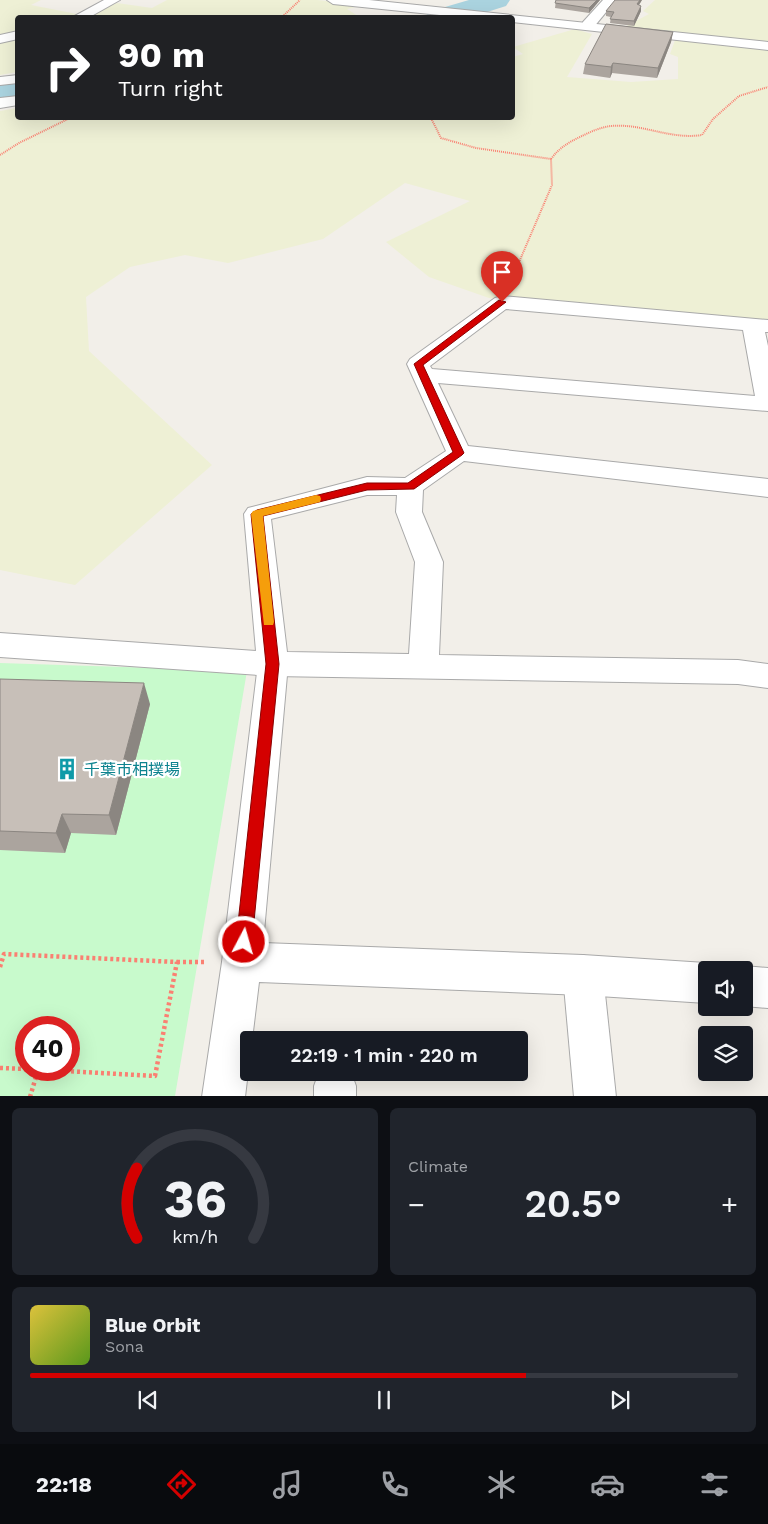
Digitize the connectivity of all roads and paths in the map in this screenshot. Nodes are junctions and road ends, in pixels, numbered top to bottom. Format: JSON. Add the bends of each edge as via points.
{"nodes":[{"id":1,"x":114,"y":0,"type":"edge"},
{"id":2,"x":300,"y":0,"type":"edge"},
{"id":3,"x":333,"y":0,"type":"edge"},
{"id":4,"x":457,"y":0,"type":"edge"},
{"id":5,"x":610,"y":0,"type":"edge"},
{"id":6,"x":423,"y":10,"type":"junction"},
{"id":7,"x":513,"y":13,"type":"edge"},
{"id":8,"x":83,"y":15,"type":"edge"},
{"id":9,"x":284,"y":15,"type":"edge"},
{"id":10,"x":404,"y":15,"type":"edge"},
{"id":11,"x":470,"y":15,"type":"edge"},
{"id":12,"x":490,"y":15,"type":"edge"},
{"id":13,"x":588,"y":26,"type":"junction"},
{"id":14,"x":15,"y":36,"type":"edge"},
{"id":15,"x":0,"y":39,"type":"edge"},
{"id":16,"x":768,"y":46,"type":"edge"},
{"id":17,"x":15,"y":79,"type":"edge"},
{"id":18,"x":0,"y":81,"type":"edge"},
{"id":19,"x":768,"y":87,"type":"edge"},
{"id":20,"x":15,"y":100,"type":"edge"},
{"id":21,"x":0,"y":103,"type":"edge"},
{"id":22,"x":66,"y":120,"type":"edge"},
{"id":23,"x":432,"y":120,"type":"edge"},
{"id":24,"x":0,"y":155,"type":"edge"},
{"id":25,"x":551,"y":159,"type":"junction"},
{"id":26,"x":502,"y":302,"type":"junction"},
{"id":27,"x":760,"y":325,"type":"edge"},
{"id":28,"x":423,"y":375,"type":"junction"},
{"id":29,"x":768,"y":404,"type":"edge"},
{"id":30,"x":459,"y":453,"type":"junction"},
{"id":31,"x":410,"y":486,"type":"junction"},
{"id":32,"x":768,"y":488,"type":"edge"},
{"id":33,"x":0,"y":645,"type":"edge"},
{"id":34,"x":273,"y":664,"type":"junction"},
{"id":35,"x":423,"y":667,"type":"junction"},
{"id":36,"x":768,"y":676,"type":"edge"},
{"id":37,"x":242,"y":962,"type":"junction"},
{"id":38,"x":0,"y":967,"type":"edge"},
{"id":39,"x":584,"y":975,"type":"junction"},
{"id":40,"x":698,"y":982,"type":"edge"},
{"id":41,"x":753,"y":987,"type":"edge"},
{"id":42,"x":768,"y":988,"type":"edge"},
{"id":43,"x":0,"y":1068,"type":"edge"},
{"id":44,"x":15,"y":1069,"type":"edge"},
{"id":45,"x":80,"y":1072,"type":"edge"},
{"id":46,"x":35,"y":1081,"type":"edge"},
{"id":47,"x":30,"y":1096,"type":"edge"},
{"id":48,"x":223,"y":1096,"type":"edge"},
{"id":49,"x":596,"y":1096,"type":"edge"}],
"edges":[{"from":1,"to":8,"type":"street"},
{"from":2,"to":9,"type":"path"},
{"from":3,"to":6,"type":"street"},
{"from":4,"to":6,"type":"street"},
{"from":5,"to":13,"type":"street"},
{"from":6,"to":10,"type":"street"},
{"from":6,"to":11,"type":"street"},
{"from":7,"to":12,"type":"street"},
{"from":7,"to":13,"type":"street"},
{"from":13,"to":16,"type":"street"},
{"from":14,"to":15,"type":"street"},
{"from":17,"to":18,"type":"street"},
{"from":19,"to":25,"type":"path","via":[[739,96],[713,119],[702,135],[688,138],[611,126],[594,130],[559,148]]},
{"from":20,"to":21,"type":"street"},
{"from":22,"to":24,"type":"path","via":[[19,142]]},
{"from":23,"to":25,"type":"path","via":[[440,138],[476,148]]},
{"from":25,"to":26,"type":"path","via":[[552,185]]},
{"from":26,"to":27,"type":"street"},
{"from":26,"to":28,"type":"street","via":[[418,364]]},
{"from":27,"to":29,"type":"street"},
{"from":28,"to":29,"type":"street"},
{"from":28,"to":30,"type":"street"},
{"from":30,"to":31,"type":"street"},
{"from":30,"to":32,"type":"street"},
{"from":31,"to":34,"type":"street","via":[[367,486],[257,514]]},
{"from":31,"to":35,"type":"street","via":[[409,512],[429,562]]},
{"from":33,"to":34,"type":"street"},
{"from":34,"to":35,"type":"street"},
{"from":34,"to":37,"type":"street"},
{"from":35,"to":36,"type":"street","via":[[738,672]]},
{"from":37,"to":39,"type":"street"},
{"from":37,"to":48,"type":"street"},
{"from":38,"to":45,"type":"path","via":[[4,954],[177,962],[155,1076]]},
{"from":39,"to":40,"type":"street"},
{"from":39,"to":49,"type":"street"},
{"from":41,"to":42,"type":"street"},
{"from":43,"to":44,"type":"path"},
{"from":46,"to":47,"type":"path"}]}
